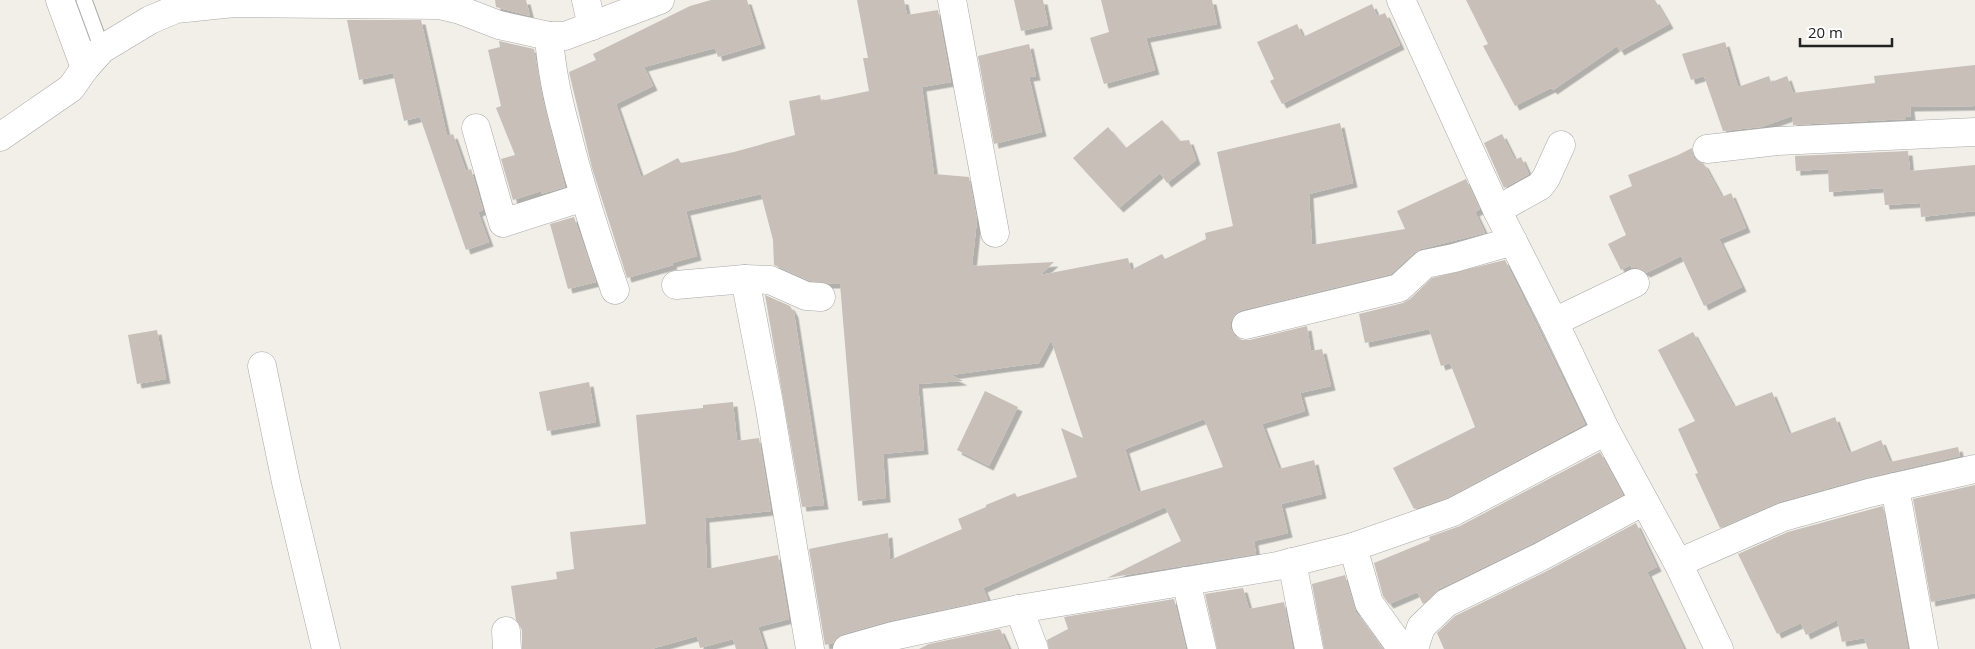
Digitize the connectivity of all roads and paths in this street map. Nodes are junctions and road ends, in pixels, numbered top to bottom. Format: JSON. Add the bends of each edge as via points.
{"nodes":[{"id":1,"x":60,"y":0,"type":"edge"},
{"id":2,"x":84,"y":0,"type":"edge"},
{"id":3,"x":660,"y":0,"type":"edge"},
{"id":4,"x":952,"y":0,"type":"edge"},
{"id":5,"x":1401,"y":0,"type":"edge"},
{"id":6,"x":292,"y":1,"type":"edge"},
{"id":7,"x":589,"y":13,"type":"edge"},
{"id":8,"x":549,"y":36,"type":"junction"},
{"id":9,"x":94,"y":59,"type":"junction"},
{"id":10,"x":476,"y":128,"type":"dead end"},
{"id":11,"x":1975,"y":132,"type":"edge"},
{"id":12,"x":0,"y":137,"type":"edge"},
{"id":13,"x":1561,"y":145,"type":"dead end"},
{"id":14,"x":1707,"y":149,"type":"dead end"},
{"id":15,"x":584,"y":197,"type":"junction"},
{"id":16,"x":1497,"y":210,"type":"junction"},
{"id":17,"x":995,"y":233,"type":"dead end"},
{"id":18,"x":1513,"y":241,"type":"junction"},
{"id":19,"x":745,"y":279,"type":"junction"},
{"id":20,"x":1635,"y":283,"type":"dead end"},
{"id":21,"x":676,"y":286,"type":"dead end"},
{"id":22,"x":615,"y":290,"type":"dead end"},
{"id":23,"x":821,"y":297,"type":"dead end"},
{"id":24,"x":1554,"y":322,"type":"junction"},
{"id":25,"x":1246,"y":325,"type":"dead end"},
{"id":26,"x":262,"y":366,"type":"dead end"},
{"id":27,"x":1606,"y":431,"type":"junction"},
{"id":28,"x":1975,"y":469,"type":"edge"},
{"id":29,"x":1895,"y":488,"type":"junction"},
{"id":30,"x":1644,"y":501,"type":"junction"},
{"id":31,"x":1353,"y":547,"type":"junction"},
{"id":32,"x":1292,"y":562,"type":"junction"},
{"id":33,"x":1678,"y":563,"type":"junction"},
{"id":34,"x":1186,"y":581,"type":"junction"},
{"id":35,"x":1019,"y":609,"type":"junction"},
{"id":36,"x":326,"y":649,"type":"edge"},
{"id":37,"x":810,"y":649,"type":"edge"},
{"id":38,"x":847,"y":649,"type":"edge"},
{"id":39,"x":1034,"y":649,"type":"edge"},
{"id":40,"x":1202,"y":649,"type":"edge"},
{"id":41,"x":1309,"y":649,"type":"edge"},
{"id":42,"x":1402,"y":649,"type":"edge"},
{"id":43,"x":1414,"y":649,"type":"edge"},
{"id":44,"x":1719,"y":649,"type":"edge"},
{"id":45,"x":1924,"y":649,"type":"edge"}],
"edges":[{"from":1,"to":9,"type":"street"},
{"from":2,"to":9,"type":"lane"},
{"from":3,"to":7,"type":"street"},
{"from":4,"to":17,"type":"street"},
{"from":5,"to":16,"type":"street"},
{"from":6,"to":8,"type":"street","via":[[330,5],[440,5],[499,25]]},
{"from":6,"to":9,"type":"street","via":[[176,9],[150,20]]},
{"from":7,"to":8,"type":"street","via":[[565,36]]},
{"from":8,"to":15,"type":"street","via":[[558,98]]},
{"from":9,"to":12,"type":"street","via":[[71,88]]},
{"from":10,"to":15,"type":"street","via":[[502,223]]},
{"from":11,"to":14,"type":"street","via":[[1777,141]]},
{"from":13,"to":16,"type":"street","via":[[1540,186]]},
{"from":15,"to":22,"type":"street"},
{"from":16,"to":18,"type":"street"},
{"from":18,"to":24,"type":"street"},
{"from":18,"to":25,"type":"street","via":[[1425,264],[1399,288]]},
{"from":19,"to":21,"type":"street"},
{"from":19,"to":23,"type":"street","via":[[770,280],[806,296]]},
{"from":19,"to":37,"type":"street"},
{"from":20,"to":24,"type":"street"},
{"from":24,"to":27,"type":"street"},
{"from":26,"to":36,"type":"street"},
{"from":27,"to":30,"type":"street"},
{"from":27,"to":31,"type":"street","via":[[1453,512]]},
{"from":28,"to":29,"type":"street"},
{"from":29,"to":33,"type":"street","via":[[1783,517]]},
{"from":29,"to":45,"type":"street"},
{"from":30,"to":33,"type":"street"},
{"from":30,"to":43,"type":"street","via":[[1446,603],[1421,627]]},
{"from":31,"to":32,"type":"street"},
{"from":31,"to":42,"type":"street","via":[[1369,602]]},
{"from":32,"to":34,"type":"street"},
{"from":32,"to":41,"type":"street"},
{"from":33,"to":44,"type":"street"},
{"from":34,"to":35,"type":"street"},
{"from":34,"to":40,"type":"street"},
{"from":35,"to":38,"type":"street"},
{"from":35,"to":39,"type":"street"}]}
